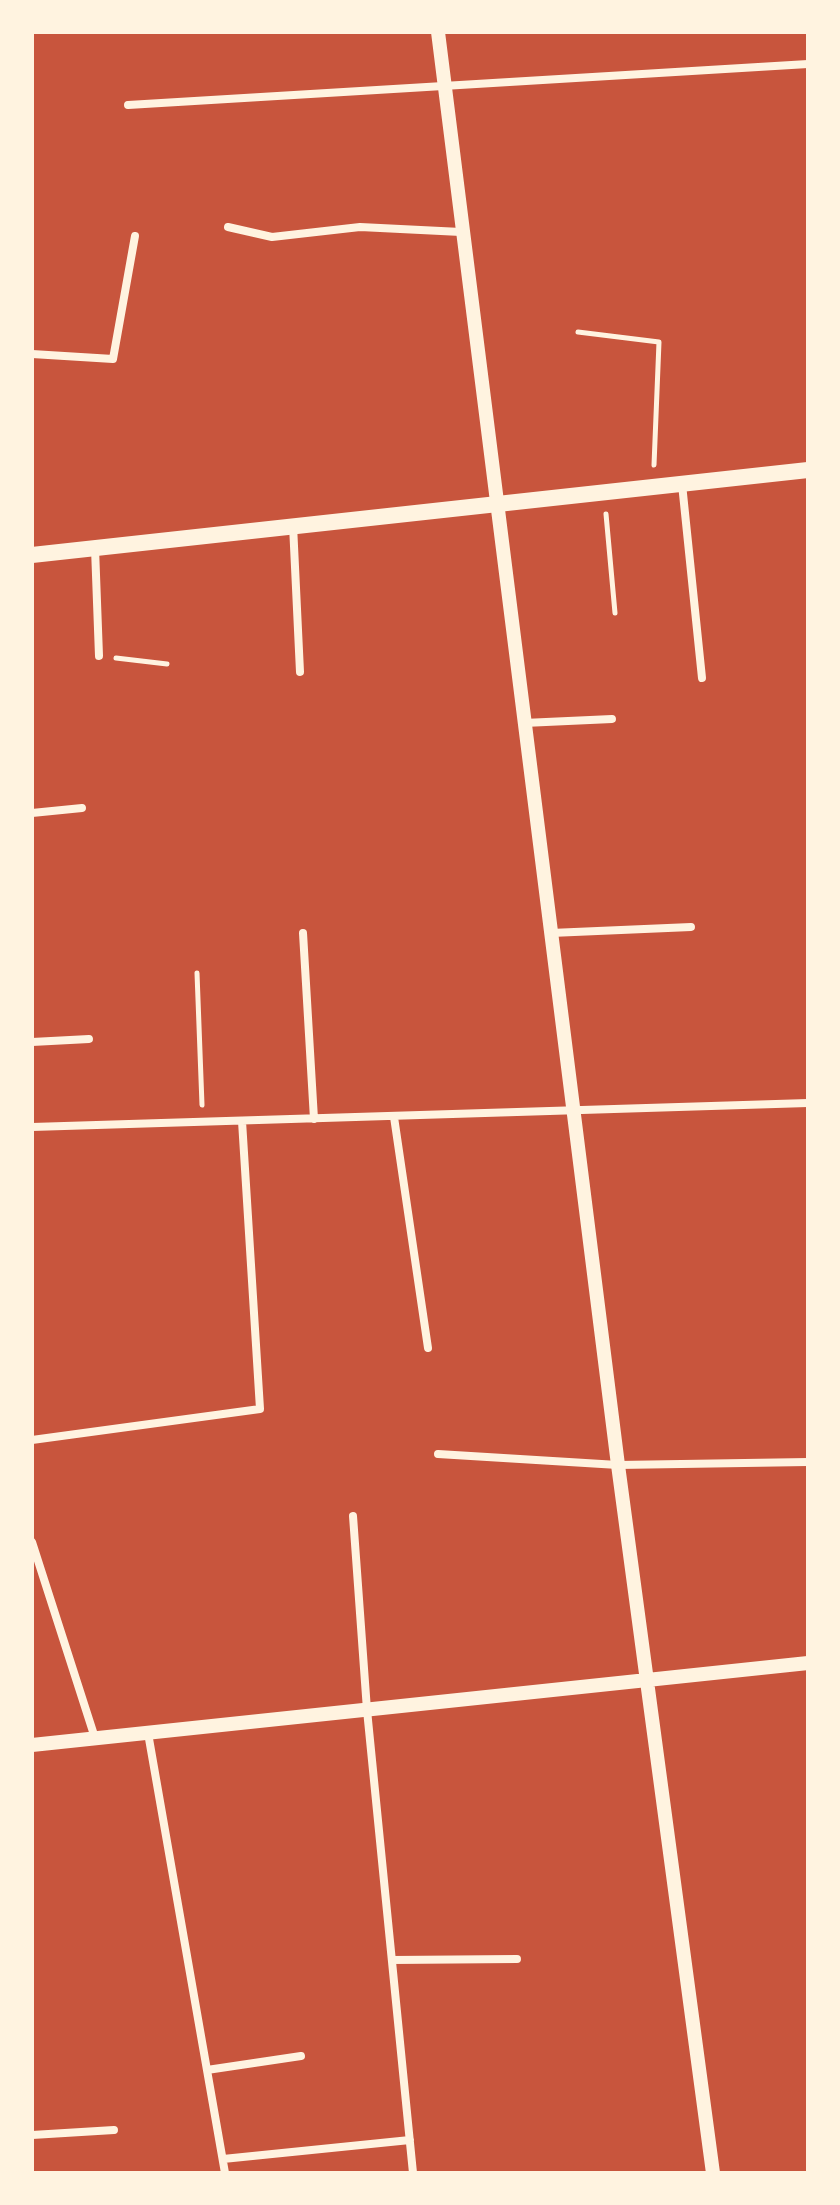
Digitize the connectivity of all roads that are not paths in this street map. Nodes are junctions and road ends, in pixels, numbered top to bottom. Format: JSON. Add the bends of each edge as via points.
{"nodes":[{"id":1,"x":438,"y":32,"type":"edge"},
{"id":2,"x":808,"y":64,"type":"edge"},
{"id":3,"x":444,"y":85,"type":"junction"},
{"id":4,"x":128,"y":105,"type":"dead end"},
{"id":5,"x":228,"y":227,"type":"dead end"},
{"id":6,"x":461,"y":232,"type":"junction"},
{"id":7,"x":135,"y":236,"type":"dead end"},
{"id":8,"x":32,"y":354,"type":"edge"},
{"id":9,"x":808,"y":470,"type":"edge"},
{"id":10,"x":682,"y":483,"type":"junction"},
{"id":11,"x":495,"y":502,"type":"junction"},
{"id":12,"x":293,"y":525,"type":"junction"},
{"id":13,"x":95,"y":548,"type":"junction"},
{"id":14,"x":32,"y":555,"type":"edge"},
{"id":15,"x":99,"y":656,"type":"road end"},
{"id":16,"x":300,"y":672,"type":"dead end"},
{"id":17,"x":702,"y":678,"type":"dead end"},
{"id":18,"x":612,"y":719,"type":"dead end"},
{"id":19,"x":523,"y":723,"type":"junction"},
{"id":20,"x":82,"y":808,"type":"dead end"},
{"id":21,"x":32,"y":813,"type":"edge"},
{"id":22,"x":691,"y":927,"type":"dead end"},
{"id":23,"x":303,"y":933,"type":"dead end"},
{"id":24,"x":551,"y":933,"type":"junction"},
{"id":25,"x":89,"y":1039,"type":"dead end"},
{"id":26,"x":32,"y":1042,"type":"edge"},
{"id":27,"x":808,"y":1103,"type":"edge"},
{"id":28,"x":573,"y":1111,"type":"junction"},
{"id":29,"x":394,"y":1117,"type":"junction"},
{"id":30,"x":314,"y":1119,"type":"junction"},
{"id":31,"x":242,"y":1121,"type":"junction"},
{"id":32,"x":32,"y":1127,"type":"edge"},
{"id":33,"x":428,"y":1348,"type":"dead end"},
{"id":34,"x":32,"y":1440,"type":"edge"},
{"id":35,"x":438,"y":1454,"type":"dead end"},
{"id":36,"x":808,"y":1462,"type":"edge"},
{"id":37,"x":618,"y":1465,"type":"junction"},
{"id":38,"x":353,"y":1516,"type":"dead end"},
{"id":39,"x":33,"y":1548,"type":"edge"},
{"id":40,"x":808,"y":1663,"type":"edge"},
{"id":41,"x":649,"y":1680,"type":"junction"},
{"id":42,"x":367,"y":1710,"type":"junction"},
{"id":43,"x":148,"y":1733,"type":"junction"},
{"id":44,"x":95,"y":1738,"type":"junction"},
{"id":45,"x":32,"y":1745,"type":"edge"},
{"id":46,"x":517,"y":1959,"type":"dead end"},
{"id":47,"x":392,"y":1960,"type":"junction"},
{"id":48,"x":301,"y":2056,"type":"dead end"},
{"id":49,"x":207,"y":2070,"type":"junction"},
{"id":50,"x":114,"y":2130,"type":"dead end"},
{"id":51,"x":32,"y":2135,"type":"edge"},
{"id":52,"x":410,"y":2140,"type":"junction"},
{"id":53,"x":223,"y":2159,"type":"junction"},
{"id":54,"x":225,"y":2173,"type":"edge"},
{"id":55,"x":413,"y":2173,"type":"edge"},
{"id":56,"x":713,"y":2173,"type":"edge"}],
"edges":[{"from":1,"to":3,"type":"street"},
{"from":2,"to":3,"type":"street"},
{"from":3,"to":4,"type":"street"},
{"from":3,"to":6,"type":"street"},
{"from":5,"to":6,"type":"street","via":[[272,237],[360,227]]},
{"from":6,"to":11,"type":"street"},
{"from":7,"to":8,"type":"street","via":[[113,359]]},
{"from":9,"to":10,"type":"main road"},
{"from":10,"to":11,"type":"main road"},
{"from":10,"to":17,"type":"street"},
{"from":11,"to":12,"type":"main road"},
{"from":11,"to":19,"type":"street"},
{"from":12,"to":13,"type":"main road"},
{"from":12,"to":16,"type":"street"},
{"from":13,"to":14,"type":"main road"},
{"from":13,"to":15,"type":"street"},
{"from":18,"to":19,"type":"street"},
{"from":19,"to":24,"type":"street"},
{"from":20,"to":21,"type":"street"},
{"from":22,"to":24,"type":"street"},
{"from":23,"to":30,"type":"street"},
{"from":24,"to":28,"type":"street"},
{"from":25,"to":26,"type":"street"},
{"from":27,"to":28,"type":"street"},
{"from":28,"to":29,"type":"street"},
{"from":28,"to":37,"type":"street"},
{"from":29,"to":30,"type":"street"},
{"from":29,"to":33,"type":"street"},
{"from":30,"to":31,"type":"street"},
{"from":31,"to":32,"type":"street"},
{"from":31,"to":34,"type":"street","via":[[260,1409]]},
{"from":35,"to":37,"type":"street"},
{"from":36,"to":37,"type":"street"},
{"from":37,"to":41,"type":"street"},
{"from":38,"to":42,"type":"street"},
{"from":39,"to":44,"type":"street"},
{"from":40,"to":41,"type":"street"},
{"from":41,"to":42,"type":"street"},
{"from":41,"to":56,"type":"street"},
{"from":42,"to":43,"type":"street"},
{"from":42,"to":47,"type":"street"},
{"from":43,"to":44,"type":"street"},
{"from":43,"to":49,"type":"street"},
{"from":44,"to":45,"type":"street"},
{"from":46,"to":47,"type":"street"},
{"from":47,"to":52,"type":"street"},
{"from":48,"to":49,"type":"street"},
{"from":49,"to":53,"type":"street"},
{"from":50,"to":51,"type":"street"},
{"from":52,"to":53,"type":"street"},
{"from":52,"to":55,"type":"street"},
{"from":53,"to":54,"type":"street"}]}
